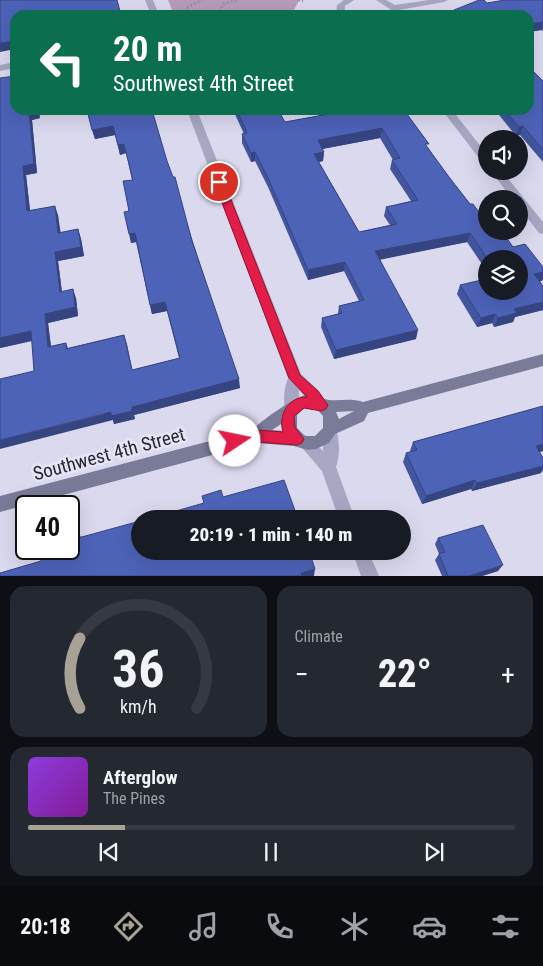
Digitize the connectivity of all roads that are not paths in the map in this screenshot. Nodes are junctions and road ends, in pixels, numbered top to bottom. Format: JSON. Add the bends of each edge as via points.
{"nodes":[{"id":1,"x":350,"y":0,"type":"edge"},
{"id":2,"x":380,"y":0,"type":"edge"},
{"id":3,"x":444,"y":0,"type":"edge"},
{"id":4,"x":340,"y":10,"type":"edge"},
{"id":5,"x":394,"y":10,"type":"edge"},
{"id":6,"x":399,"y":10,"type":"edge"},
{"id":7,"x":194,"y":115,"type":"edge"},
{"id":8,"x":451,"y":115,"type":"edge"},
{"id":9,"x":478,"y":150,"type":"edge"},
{"id":10,"x":503,"y":180,"type":"edge"},
{"id":11,"x":511,"y":190,"type":"edge"},
{"id":12,"x":528,"y":211,"type":"edge"},
{"id":13,"x":543,"y":230,"type":"edge"},
{"id":14,"x":543,"y":360,"type":"edge"},
{"id":15,"x":295,"y":378,"type":"junction"},
{"id":16,"x":322,"y":406,"type":"junction"},
{"id":17,"x":363,"y":408,"type":"junction"},
{"id":18,"x":291,"y":411,"type":"junction"},
{"id":19,"x":331,"y":430,"type":"junction"},
{"id":20,"x":257,"y":436,"type":"junction"},
{"id":21,"x":301,"y":440,"type":"junction"},
{"id":22,"x":328,"y":467,"type":"junction"},
{"id":23,"x":0,"y":504,"type":"edge"},
{"id":24,"x":344,"y":510,"type":"edge"},
{"id":25,"x":364,"y":560,"type":"edge"},
{"id":26,"x":370,"y":576,"type":"edge"}],
"edges":[{"from":1,"to":4,"type":"street","via":[[341,5]]},
{"from":2,"to":5,"type":"street"},
{"from":3,"to":6,"type":"street"},
{"from":7,"to":15,"type":"street"},
{"from":8,"to":9,"type":"street"},
{"from":10,"to":11,"type":"street"},
{"from":12,"to":13,"type":"street"},
{"from":14,"to":17,"type":"street","name":"Southwest 4th Street"},
{"from":15,"to":16,"type":"street"},
{"from":15,"to":18,"type":"street"},
{"from":16,"to":17,"type":"street","name":"Southwest 4th Street","via":[[354,405]]},
{"from":16,"to":18,"type":"street","name":"Southwest 4th Street","via":[[315,402],[302,402]]},
{"from":16,"to":19,"type":"street","via":[[331,416]]},
{"from":17,"to":19,"type":"street","name":"Southwest 4th Street","via":[[359,416]]},
{"from":18,"to":20,"type":"street","name":"Southwest 4th Street","via":[[266,426]]},
{"from":18,"to":21,"type":"street","via":[[287,418],[288,430]]},
{"from":19,"to":21,"type":"street","name":"Southwest 4th Street","via":[[316,442]]},
{"from":19,"to":22,"type":"street","via":[[331,461]]},
{"from":20,"to":21,"type":"street","name":"Southwest 4th Street"},
{"from":20,"to":23,"type":"street","name":"Southwest 4th Street"},
{"from":21,"to":22,"type":"street"},
{"from":22,"to":24,"type":"street"},
{"from":25,"to":26,"type":"street"}]}
